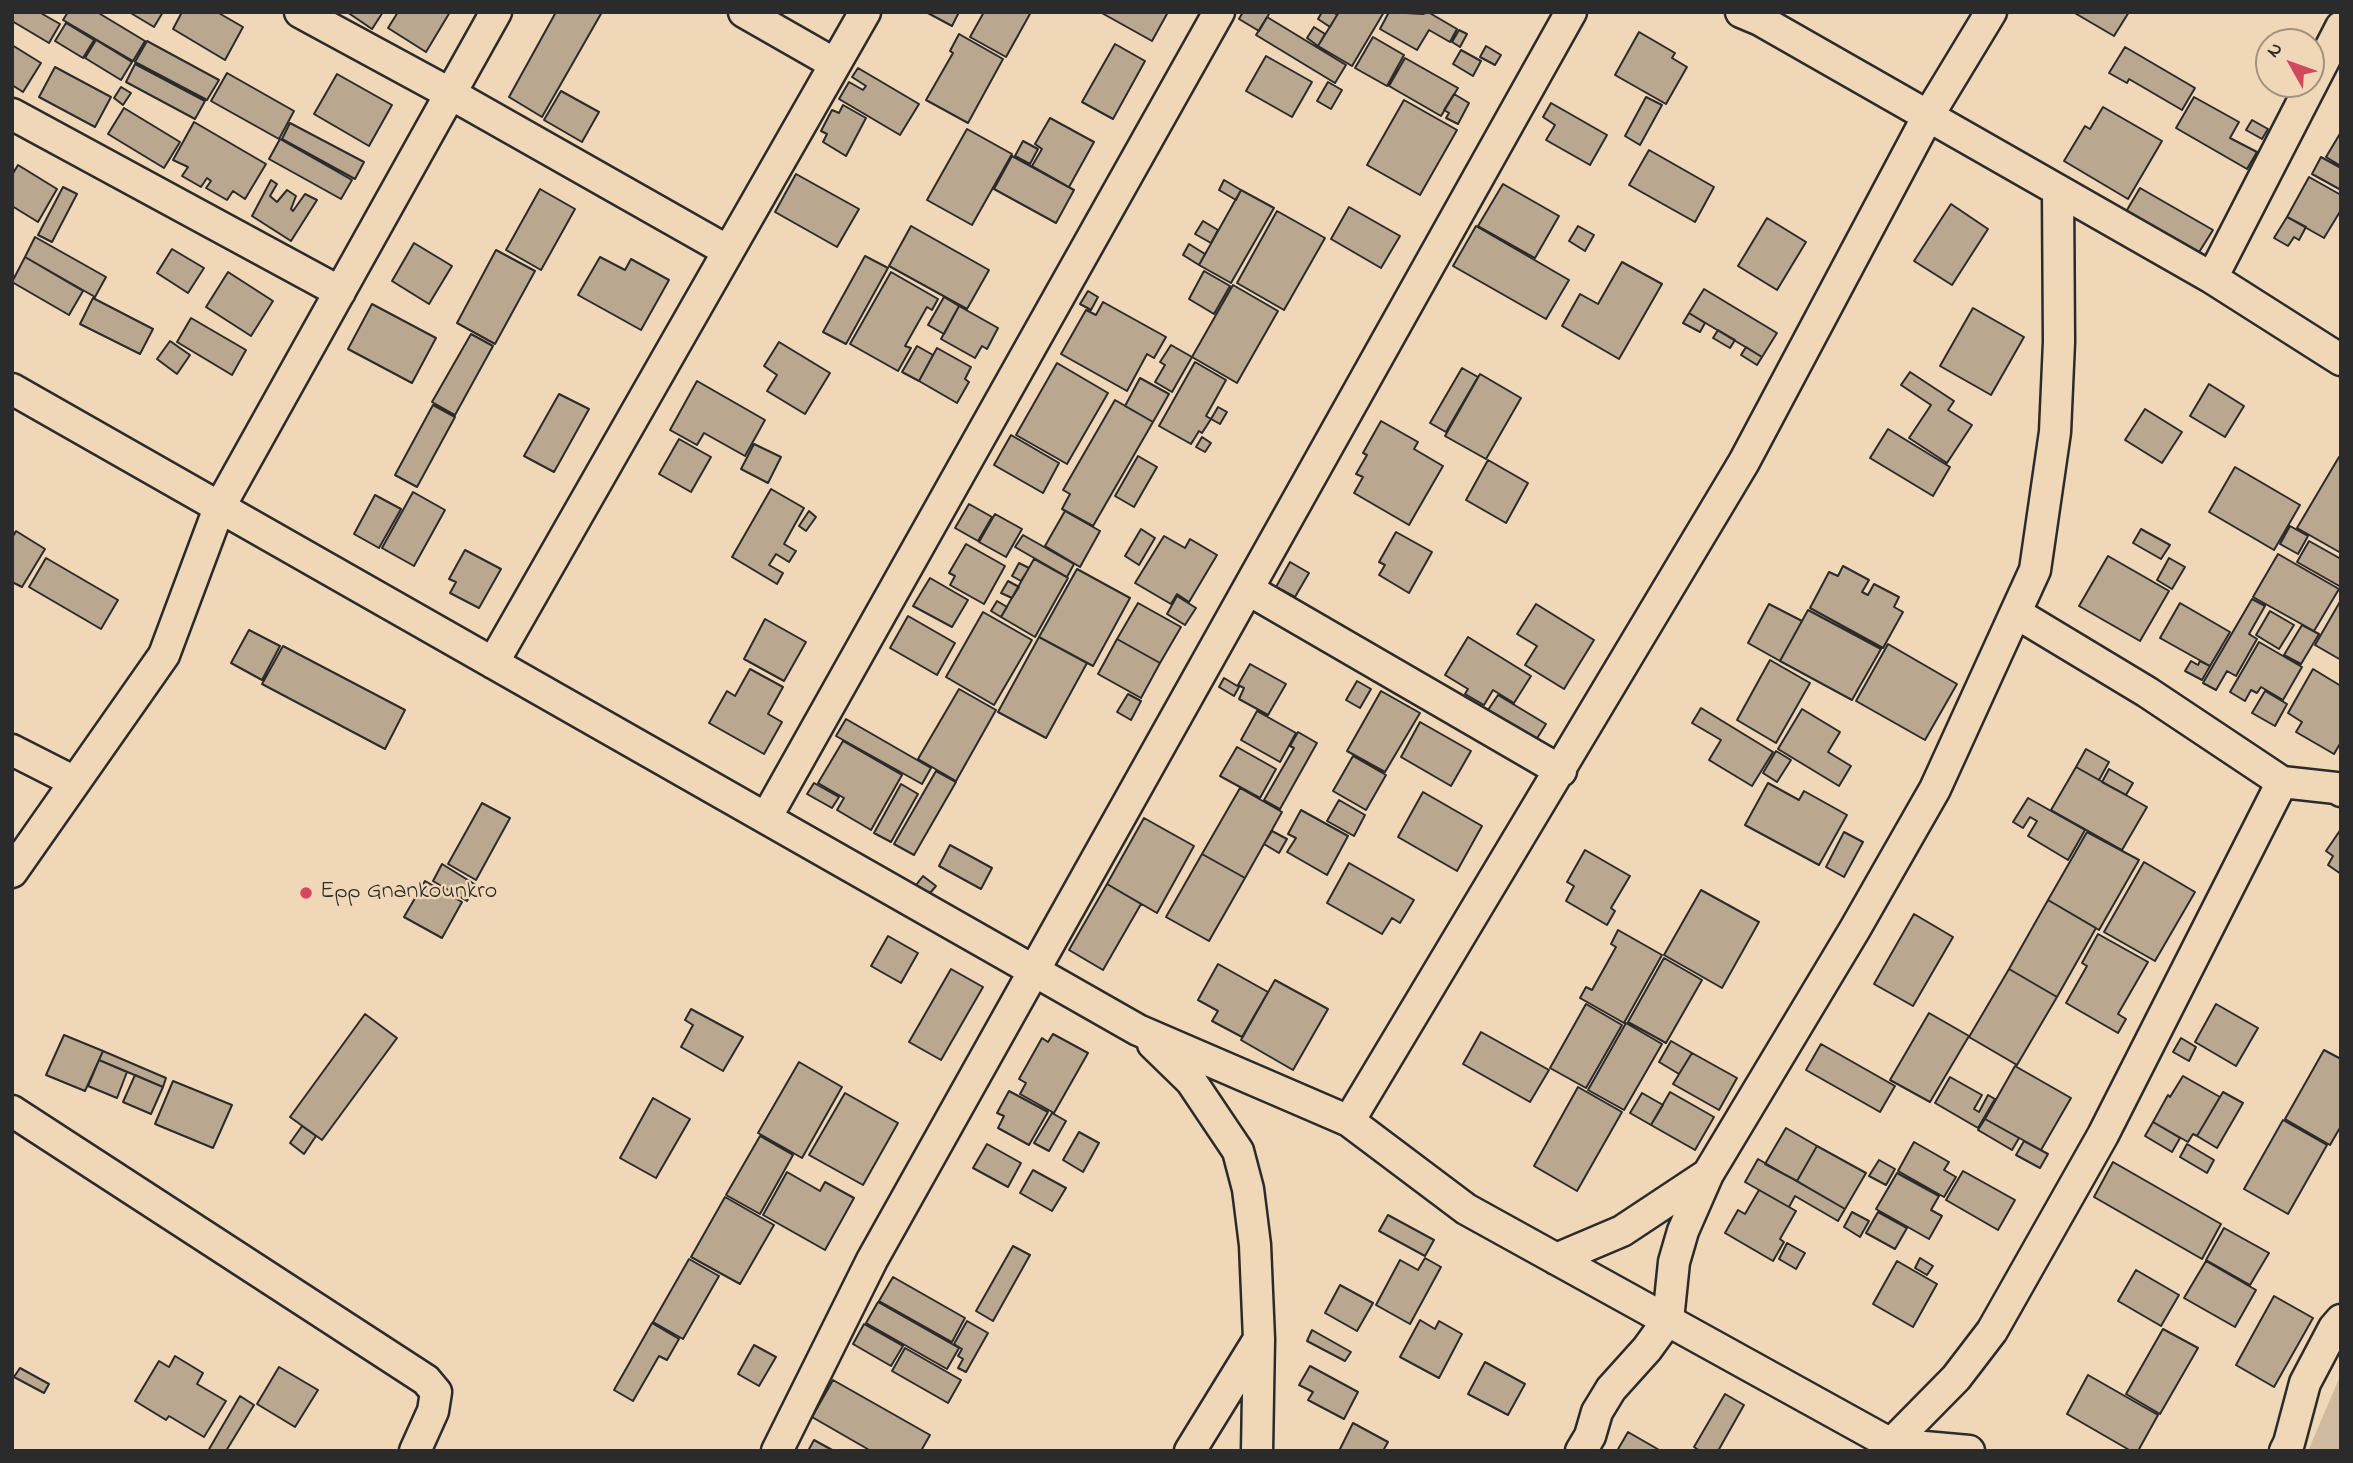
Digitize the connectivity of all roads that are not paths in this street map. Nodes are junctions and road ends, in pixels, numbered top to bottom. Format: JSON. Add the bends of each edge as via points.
{"nodes":[{"id":1,"x":300,"y":12,"type":"edge"},
{"id":2,"x":496,"y":12,"type":"edge"},
{"id":3,"x":744,"y":12,"type":"edge"},
{"id":4,"x":865,"y":12,"type":"edge"},
{"id":5,"x":1219,"y":12,"type":"edge"},
{"id":6,"x":1571,"y":12,"type":"edge"},
{"id":7,"x":1741,"y":12,"type":"edge"},
{"id":8,"x":1991,"y":12,"type":"edge"},
{"id":9,"x":2341,"y":27,"type":"edge"},
{"id":10,"x":835,"y":64,"type":"junction"},
{"id":11,"x":451,"y":94,"type":"junction"},
{"id":12,"x":12,"y":114,"type":"edge"},
{"id":13,"x":1928,"y":116,"type":"junction"},
{"id":14,"x":2058,"y":191,"type":"junction"},
{"id":15,"x":728,"y":251,"type":"junction"},
{"id":16,"x":2212,"y":278,"type":"junction"},
{"id":17,"x":340,"y":292,"type":"junction"},
{"id":18,"x":2341,"y":360,"type":"edge"},
{"id":19,"x":12,"y":390,"type":"edge"},
{"id":20,"x":219,"y":508,"type":"junction"},
{"id":21,"x":1249,"y":590,"type":"junction"},
{"id":22,"x":2016,"y":613,"type":"junction"},
{"id":23,"x":494,"y":663,"type":"junction"},
{"id":24,"x":12,"y":750,"type":"edge"},
{"id":25,"x":1561,"y":771,"type":"junction"},
{"id":26,"x":75,"y":782,"type":"junction"},
{"id":27,"x":2282,"y":782,"type":"junction"},
{"id":28,"x":2341,"y":791,"type":"edge"},
{"id":29,"x":766,"y":817,"type":"junction"},
{"id":30,"x":12,"y":872,"type":"edge"},
{"id":31,"x":1035,"y":972,"type":"junction"},
{"id":32,"x":1138,"y":1030,"type":"junction"},
{"id":33,"x":12,"y":1111,"type":"edge"},
{"id":34,"x":1349,"y":1121,"type":"junction"},
{"id":35,"x":1708,"y":1174,"type":"junction"},
{"id":36,"x":1556,"y":1259,"type":"junction"},
{"id":37,"x":1668,"y":1320,"type":"junction"},
{"id":38,"x":2341,"y":1320,"type":"edge"},
{"id":39,"x":1259,"y":1339,"type":"junction"},
{"id":40,"x":1856,"y":1438,"type":"edge"},
{"id":41,"x":1891,"y":1444,"type":"junction"},
{"id":42,"x":415,"y":1451,"type":"edge"},
{"id":43,"x":776,"y":1451,"type":"edge"},
{"id":44,"x":1190,"y":1451,"type":"edge"},
{"id":45,"x":1257,"y":1451,"type":"edge"},
{"id":46,"x":1581,"y":1451,"type":"edge"},
{"id":47,"x":1969,"y":1451,"type":"edge"},
{"id":48,"x":2286,"y":1451,"type":"edge"}],
"edges":[{"from":1,"to":11,"type":"street"},
{"from":2,"to":11,"type":"street"},
{"from":3,"to":10,"type":"street"},
{"from":4,"to":10,"type":"street"},
{"from":5,"to":29,"type":"street"},
{"from":6,"to":21,"type":"street"},
{"from":7,"to":13,"type":"street"},
{"from":8,"to":13,"type":"street"},
{"from":9,"to":16,"type":"street"},
{"from":10,"to":15,"type":"street"},
{"from":11,"to":15,"type":"street"},
{"from":11,"to":17,"type":"street"},
{"from":12,"to":17,"type":"street"},
{"from":13,"to":14,"type":"street"},
{"from":13,"to":25,"type":"street","via":[[1744,462]]},
{"from":14,"to":16,"type":"street"},
{"from":14,"to":22,"type":"street","via":[[2055,432],[2035,570]]},
{"from":15,"to":23,"type":"street"},
{"from":16,"to":18,"type":"street"},
{"from":17,"to":20,"type":"street"},
{"from":19,"to":20,"type":"street"},
{"from":20,"to":23,"type":"street"},
{"from":20,"to":26,"type":"street","via":[[164,655]]},
{"from":21,"to":25,"type":"street"},
{"from":21,"to":31,"type":"street"},
{"from":22,"to":27,"type":"street","via":[[2147,692]]},
{"from":22,"to":35,"type":"street","via":[[1935,789]]},
{"from":23,"to":29,"type":"street"},
{"from":24,"to":26,"type":"street"},
{"from":25,"to":34,"type":"street"},
{"from":26,"to":30,"type":"street"},
{"from":27,"to":28,"type":"street"},
{"from":27,"to":41,"type":"street","via":[[2103,1135],[1992,1331],[1956,1378]]},
{"from":29,"to":31,"type":"street"},
{"from":31,"to":32,"type":"street"},
{"from":31,"to":43,"type":"street","via":[[873,1260]]},
{"from":32,"to":34,"type":"street"},
{"from":32,"to":39,"type":"street","via":[[1191,1081],[1238,1151],[1255,1245]]},
{"from":33,"to":42,"type":"street","via":[[426,1380],[436,1392],[433,1411]]},
{"from":34,"to":36,"type":"street","via":[[1466,1209]]},
{"from":35,"to":36,"type":"street","via":[[1622,1231]]},
{"from":35,"to":37,"type":"street","via":[[1674,1262]]},
{"from":36,"to":37,"type":"street"},
{"from":37,"to":40,"type":"street"},
{"from":37,"to":46,"type":"street","via":[[1611,1389]]},
{"from":38,"to":48,"type":"street","via":[[2305,1383]]},
{"from":39,"to":44,"type":"street"},
{"from":39,"to":45,"type":"street"},
{"from":40,"to":41,"type":"street"},
{"from":41,"to":47,"type":"street"}]}
